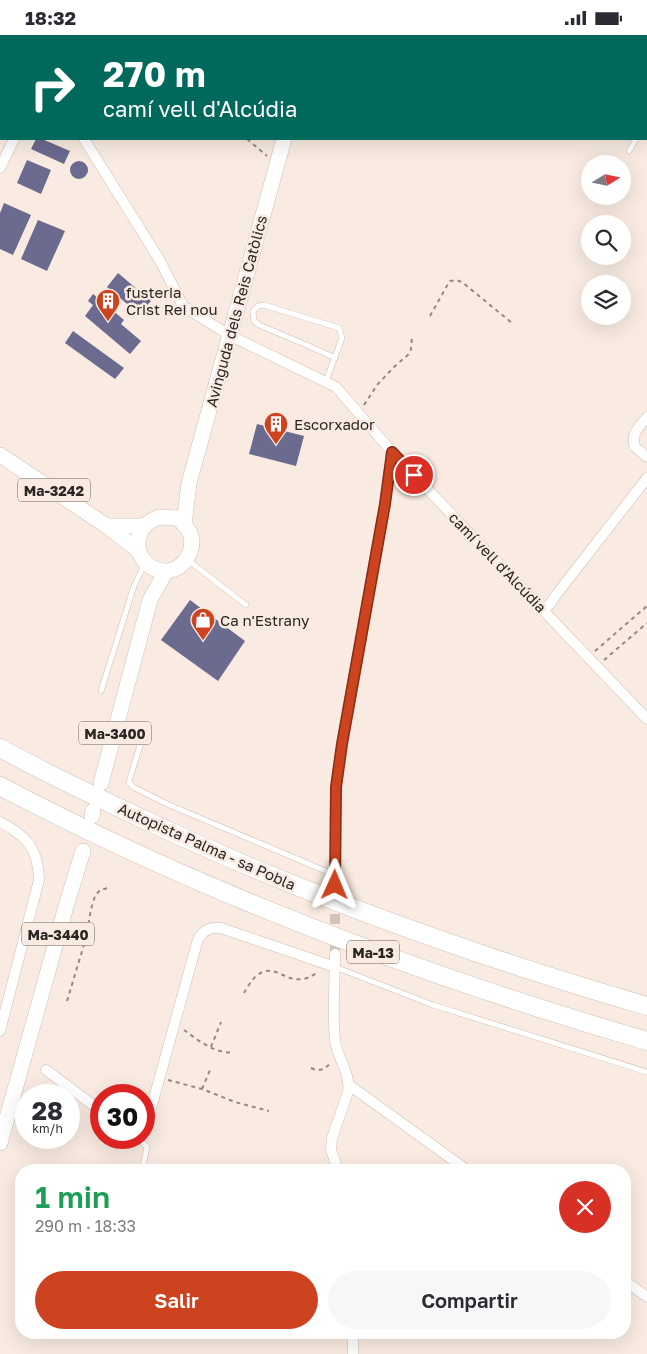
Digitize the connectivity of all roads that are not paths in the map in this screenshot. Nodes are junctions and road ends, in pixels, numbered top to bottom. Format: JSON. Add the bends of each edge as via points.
{"nodes":[{"id":1,"x":14,"y":140,"type":"edge"},
{"id":2,"x":85,"y":140,"type":"edge"},
{"id":3,"x":284,"y":140,"type":"edge"},
{"id":4,"x":635,"y":140,"type":"edge"},
{"id":5,"x":629,"y":151,"type":"dead end"},
{"id":6,"x":0,"y":168,"type":"edge"},
{"id":7,"x":229,"y":335,"type":"junction"},
{"id":8,"x":334,"y":358,"type":"junction"},
{"id":9,"x":326,"y":381,"type":"junction"},
{"id":10,"x":647,"y":417,"type":"edge"},
{"id":11,"x":392,"y":452,"type":"junction"},
{"id":12,"x":0,"y":455,"type":"edge"},
{"id":13,"x":647,"y":457,"type":"edge"},
{"id":14,"x":647,"y":478,"type":"edge"},
{"id":15,"x":188,"y":488,"type":"junction"},
{"id":16,"x":168,"y":517,"type":"junction"},
{"id":17,"x":184,"y":525,"type":"junction"},
{"id":18,"x":107,"y":526,"type":"junction"},
{"id":19,"x":144,"y":526,"type":"junction"},
{"id":20,"x":187,"y":559,"type":"junction"},
{"id":21,"x":150,"y":563,"type":"junction"},
{"id":22,"x":246,"y":605,"type":"dead end"},
{"id":23,"x":543,"y":610,"type":"junction"},
{"id":24,"x":101,"y":691,"type":"dead end"},
{"id":25,"x":647,"y":719,"type":"edge"},
{"id":26,"x":146,"y":726,"type":"dead end"},
{"id":27,"x":0,"y":748,"type":"edge"},
{"id":28,"x":101,"y":783,"type":"dead end"},
{"id":29,"x":0,"y":785,"type":"edge"},
{"id":30,"x":0,"y":822,"type":"edge"},
{"id":31,"x":83,"y":851,"type":"dead end"},
{"id":32,"x":335,"y":880,"type":"joint"},
{"id":33,"x":335,"y":954,"type":"tunnel mouth"},
{"id":34,"x":332,"y":966,"type":"junction"},
{"id":35,"x":647,"y":1006,"type":"edge"},
{"id":36,"x":0,"y":1031,"type":"edge"},
{"id":37,"x":647,"y":1041,"type":"edge"},
{"id":38,"x":46,"y":1071,"type":"dead end"},
{"id":39,"x":647,"y":1072,"type":"edge"},
{"id":40,"x":349,"y":1085,"type":"junction"},
{"id":41,"x":155,"y":1092,"type":"edge"},
{"id":42,"x":90,"y":1103,"type":"edge"},
{"id":43,"x":0,"y":1143,"type":"edge"},
{"id":44,"x":147,"y":1149,"type":"edge"},
{"id":45,"x":143,"y":1164,"type":"edge"},
{"id":46,"x":336,"y":1164,"type":"edge"},
{"id":47,"x":459,"y":1164,"type":"edge"},
{"id":48,"x":631,"y":1285,"type":"edge"},
{"id":49,"x":647,"y":1297,"type":"edge"},
{"id":50,"x":353,"y":1339,"type":"edge"},
{"id":51,"x":353,"y":1354,"type":"edge"}],
"edges":[{"from":1,"to":6,"type":"street"},
{"from":2,"to":7,"type":"street","name":"camí vell d'Alcúdia","via":[[159,259],[183,306]]},
{"from":3,"to":7,"type":"main road","name":"Avinguda dels Reis Catòlics"},
{"from":4,"to":5,"type":"lane"},
{"from":7,"to":9,"type":"street","name":"camí vell d'Alcúdia"},
{"from":7,"to":15,"type":"main road","name":"Avinguda dels Reis Catòlics"},
{"from":8,"to":8,"type":"lane","via":[[342,338],[339,328],[264,305],[253,311],[254,321],[259,325]]},
{"from":8,"to":9,"type":"lane"},
{"from":9,"to":11,"type":"street","name":"camí vell d'Alcúdia","via":[[336,387]]},
{"from":10,"to":13,"type":"street","via":[[633,438],[635,447]]},
{"from":11,"to":23,"type":"street","name":"camí vell d'Alcúdia"},
{"from":11,"to":32,"type":"street","via":[[336,787]]},
{"from":12,"to":18,"type":"main road","number":"Ma-3242"},
{"from":14,"to":23,"type":"street"},
{"from":15,"to":16,"type":"main road"},
{"from":15,"to":17,"type":"main road"},
{"from":16,"to":17,"type":"main road","via":[[177,518]]},
{"from":16,"to":19,"type":"main road","via":[[159,517]]},
{"from":17,"to":20,"type":"main road","via":[[192,542]]},
{"from":18,"to":19,"type":"main road"},
{"from":18,"to":21,"type":"main road","number":"Ma-3242"},
{"from":19,"to":21,"type":"main road","number":"Ma-3400","via":[[138,542]]},
{"from":20,"to":21,"type":"main road","via":[[174,569]]},
{"from":20,"to":22,"type":"lane"},
{"from":21,"to":24,"type":"lane","via":[[134,586]]},
{"from":21,"to":28,"type":"main road","number":"Ma-3400","via":[[150,600]]},
{"from":23,"to":25,"type":"street","name":"camí vell d'Alcúdia"},
{"from":26,"to":32,"type":"lane","via":[[130,778],[133,787]]},
{"from":27,"to":35,"type":"highway","name":"Autopista Palma - sa Pobla","number":"Ma-13","via":[[183,838],[325,897],[488,957]]},
{"from":29,"to":37,"type":"highway","number":"Ma-13","via":[[167,868],[326,934],[497,995]]},
{"from":30,"to":36,"type":"street","via":[[29,843],[37,861],[39,880]]},
{"from":31,"to":43,"type":"main road","number":"Ma-3440"},
{"from":33,"to":34,"type":"street"},
{"from":34,"to":39,"type":"lane","via":[[433,1005]]},
{"from":34,"to":40,"type":"street","via":[[335,1043]]},
{"from":34,"to":41,"type":"street","via":[[221,928],[210,928],[202,933]]},
{"from":38,"to":42,"type":"street"},
{"from":40,"to":46,"type":"street","via":[[332,1139],[331,1150]]},
{"from":40,"to":47,"type":"street"},
{"from":44,"to":45,"type":"lane"},
{"from":48,"to":49,"type":"street"},
{"from":50,"to":51,"type":"street"}]}
